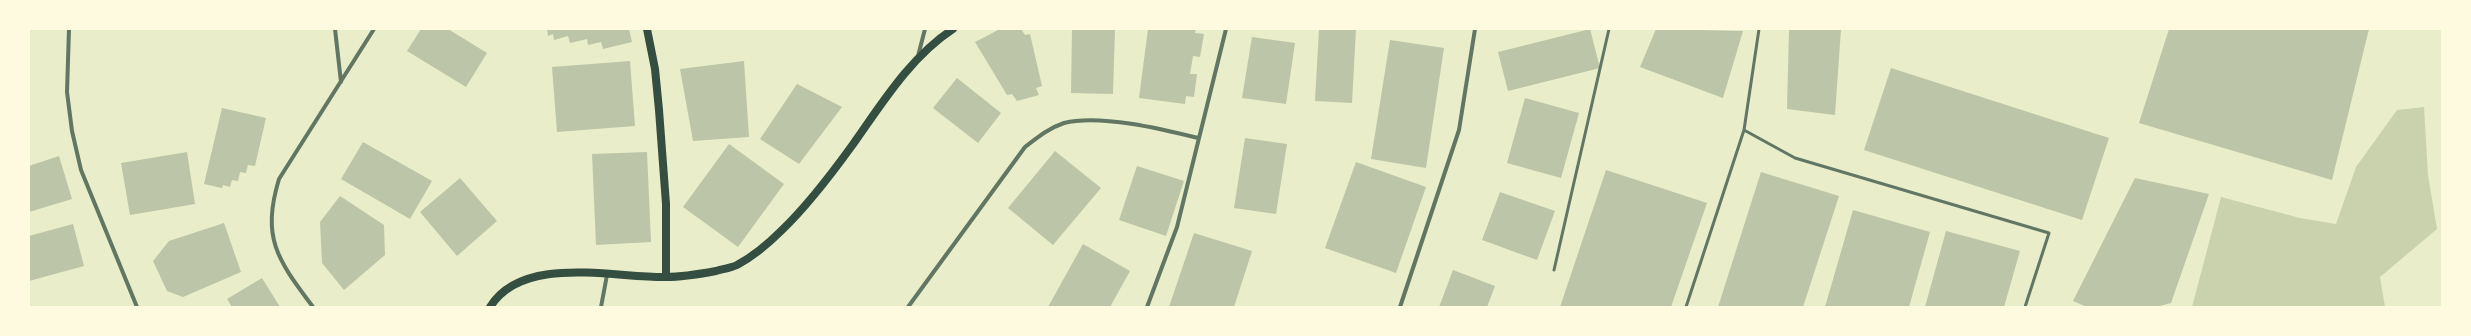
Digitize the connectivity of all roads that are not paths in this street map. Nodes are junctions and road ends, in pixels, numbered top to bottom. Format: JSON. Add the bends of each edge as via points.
{"nodes":[{"id":1,"x":69,"y":29,"type":"edge"},
{"id":2,"x":335,"y":29,"type":"edge"},
{"id":3,"x":374,"y":29,"type":"edge"},
{"id":4,"x":647,"y":29,"type":"edge"},
{"id":5,"x":925,"y":29,"type":"edge"},
{"id":6,"x":953,"y":29,"type":"edge"},
{"id":7,"x":1226,"y":29,"type":"edge"},
{"id":8,"x":1475,"y":29,"type":"edge"},
{"id":9,"x":1609,"y":29,"type":"edge"},
{"id":10,"x":1759,"y":29,"type":"edge"},
{"id":11,"x":918,"y":58,"type":"junction"},
{"id":12,"x":341,"y":83,"type":"junction"},
{"id":13,"x":1744,"y":130,"type":"junction"},
{"id":14,"x":1198,"y":138,"type":"junction"},
{"id":15,"x":1554,"y":270,"type":"dead end"},
{"id":16,"x":607,"y":275,"type":"junction"},
{"id":17,"x":666,"y":277,"type":"junction"},
{"id":18,"x":137,"y":307,"type":"edge"},
{"id":19,"x":313,"y":307,"type":"edge"},
{"id":20,"x":490,"y":307,"type":"edge"},
{"id":21,"x":601,"y":307,"type":"edge"},
{"id":22,"x":908,"y":307,"type":"edge"},
{"id":23,"x":1147,"y":307,"type":"edge"},
{"id":24,"x":1400,"y":307,"type":"edge"},
{"id":25,"x":1686,"y":307,"type":"edge"},
{"id":26,"x":2025,"y":307,"type":"edge"}],
"edges":[{"from":1,"to":18,"type":"street","via":[[67,92],[72,130],[82,170]]},
{"from":2,"to":12,"type":"street"},
{"from":3,"to":12,"type":"street"},
{"from":4,"to":17,"type":"main road","via":[[655,69],[659,110],[666,204]]},
{"from":5,"to":11,"type":"street"},
{"from":6,"to":11,"type":"main road"},
{"from":7,"to":14,"type":"street"},
{"from":8,"to":24,"type":"street","via":[[1459,130]]},
{"from":9,"to":15,"type":"lane"},
{"from":10,"to":13,"type":"lane"},
{"from":11,"to":17,"type":"main road","via":[[885,98],[832,174],[796,216],[761,251],[735,266],[703,274]]},
{"from":12,"to":19,"type":"street","via":[[279,179],[270,218],[276,250],[293,280]]},
{"from":13,"to":25,"type":"lane"},
{"from":13,"to":26,"type":"lane","via":[[1795,158],[2049,233]]},
{"from":14,"to":22,"type":"street","via":[[1160,129],[1088,120],[1065,123],[1046,131],[1025,147]]},
{"from":14,"to":23,"type":"street","via":[[1177,227]]},
{"from":16,"to":17,"type":"main road"},
{"from":16,"to":20,"type":"main road","via":[[562,272],[520,281],[497,296]]},
{"from":16,"to":21,"type":"street"}]}
